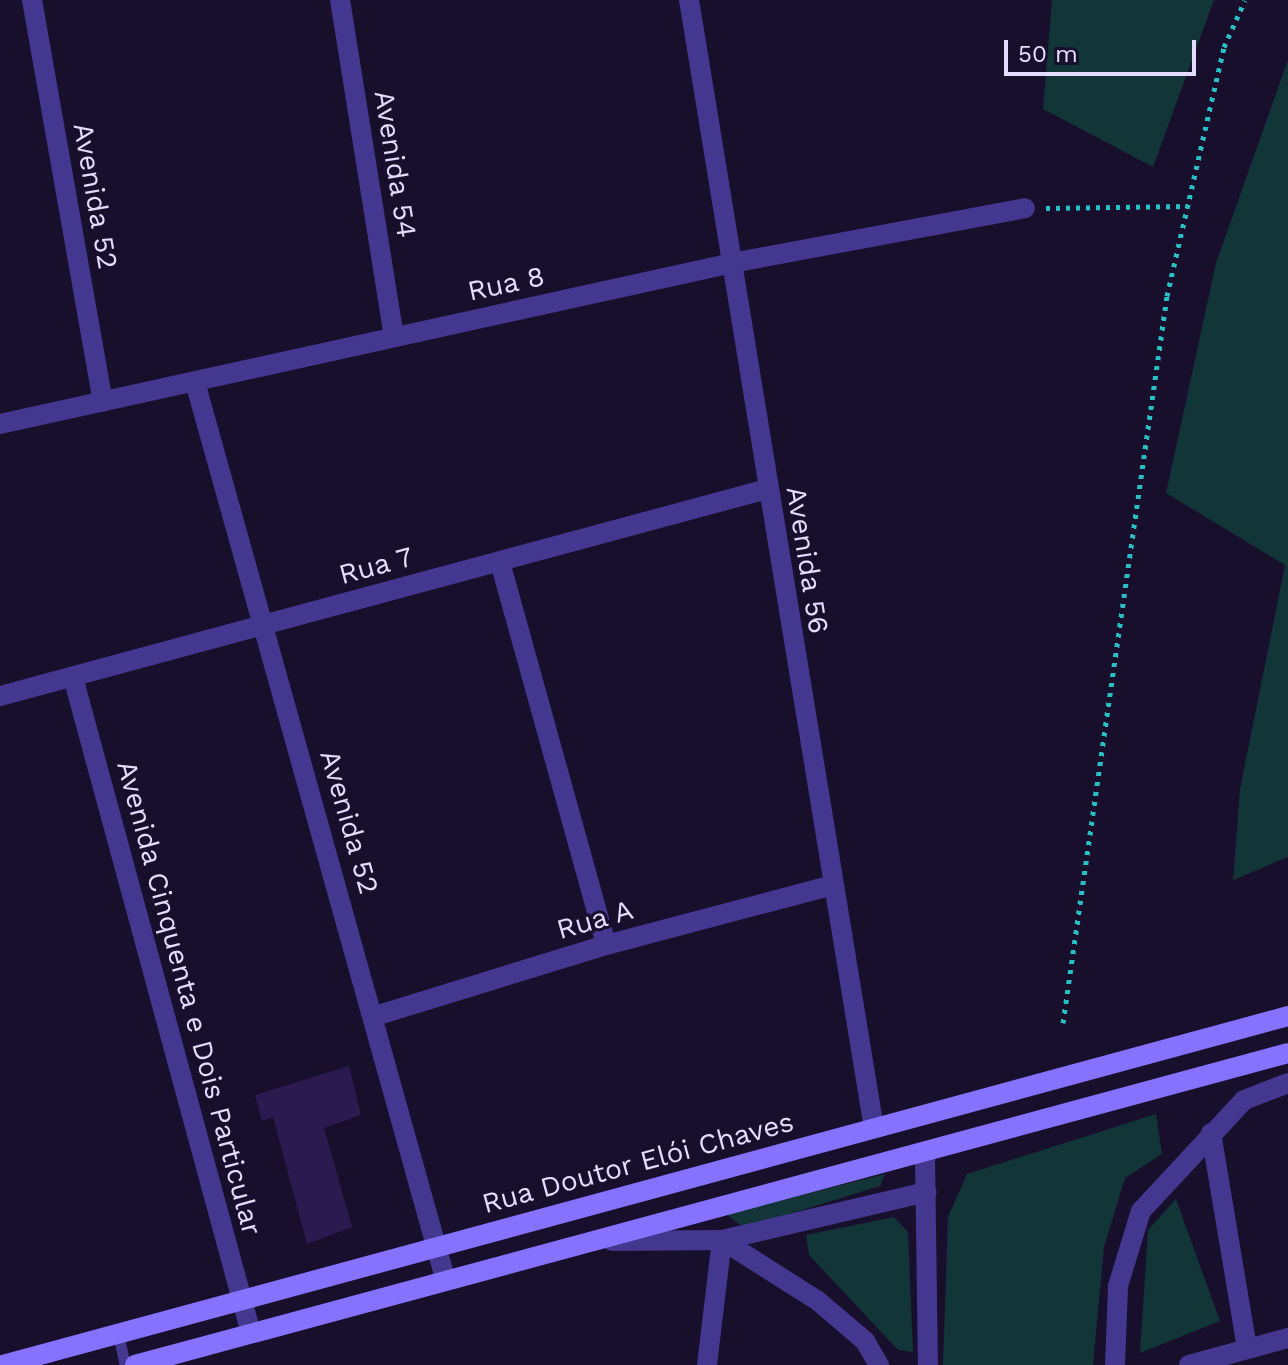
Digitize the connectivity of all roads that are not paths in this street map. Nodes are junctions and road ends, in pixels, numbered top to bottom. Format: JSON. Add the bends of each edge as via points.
{"nodes":[{"id":1,"x":32,"y":0,"type":"edge"},
{"id":2,"x":340,"y":0,"type":"edge"},
{"id":3,"x":689,"y":0,"type":"edge"},
{"id":4,"x":1025,"y":208,"type":"road end"},
{"id":5,"x":732,"y":263,"type":"junction"},
{"id":6,"x":394,"y":337,"type":"junction"},
{"id":7,"x":195,"y":382,"type":"junction"},
{"id":8,"x":103,"y":402,"type":"junction"},
{"id":9,"x":0,"y":424,"type":"edge"},
{"id":10,"x":767,"y":489,"type":"junction"},
{"id":11,"x":500,"y":562,"type":"junction"},
{"id":12,"x":264,"y":624,"type":"junction"},
{"id":13,"x":73,"y":677,"type":"junction"},
{"id":14,"x":0,"y":696,"type":"edge"},
{"id":15,"x":833,"y":885,"type":"junction"},
{"id":16,"x":606,"y":945,"type":"junction"},
{"id":17,"x":375,"y":1016,"type":"junction"},
{"id":18,"x":1288,"y":1016,"type":"edge"},
{"id":19,"x":1288,"y":1053,"type":"edge"},
{"id":20,"x":1288,"y":1083,"type":"edge"},
{"id":21,"x":874,"y":1128,"type":"junction"},
{"id":22,"x":1211,"y":1133,"type":"junction"},
{"id":23,"x":925,"y":1155,"type":"junction"},
{"id":24,"x":926,"y":1192,"type":"junction"},
{"id":25,"x":722,"y":1240,"type":"junction"},
{"id":26,"x":580,"y":1244,"type":"junction"},
{"id":27,"x":437,"y":1247,"type":"junction"},
{"id":28,"x":445,"y":1278,"type":"junction"},
{"id":29,"x":242,"y":1299,"type":"junction"},
{"id":30,"x":118,"y":1333,"type":"junction"},
{"id":31,"x":251,"y":1333,"type":"junction"},
{"id":32,"x":1288,"y":1338,"type":"edge"},
{"id":33,"x":1247,"y":1347,"type":"junction"},
{"id":34,"x":60,"y":1357,"type":"edge"},
{"id":35,"x":3,"y":1365,"type":"edge"},
{"id":36,"x":125,"y":1365,"type":"edge"},
{"id":37,"x":135,"y":1365,"type":"edge"},
{"id":38,"x":707,"y":1365,"type":"edge"},
{"id":39,"x":879,"y":1365,"type":"edge"},
{"id":40,"x":928,"y":1365,"type":"edge"},
{"id":41,"x":1115,"y":1365,"type":"edge"},
{"id":42,"x":1189,"y":1365,"type":"edge"}],
"edges":[{"from":1,"to":8,"type":"street","name":"Avenida 52"},
{"from":2,"to":6,"type":"street","name":"Avenida 54"},
{"from":3,"to":5,"type":"street","name":"Avenida 56"},
{"from":4,"to":5,"type":"street","name":"Rua 8"},
{"from":5,"to":6,"type":"street","name":"Rua 8"},
{"from":5,"to":10,"type":"street","name":"Avenida 56"},
{"from":6,"to":7,"type":"street","name":"Rua 8"},
{"from":7,"to":8,"type":"street","name":"Rua 8"},
{"from":7,"to":12,"type":"street","name":"Avenida 52"},
{"from":8,"to":9,"type":"street","name":"Rua 8"},
{"from":10,"to":11,"type":"street","name":"Rua 7"},
{"from":10,"to":15,"type":"street","name":"Avenida 56"},
{"from":11,"to":12,"type":"street","name":"Rua 7"},
{"from":11,"to":16,"type":"street"},
{"from":12,"to":13,"type":"street","name":"Rua 7"},
{"from":12,"to":17,"type":"street","name":"Avenida 52"},
{"from":13,"to":14,"type":"street","name":"Rua 7"},
{"from":13,"to":29,"type":"street","name":"Avenida Cinquenta e Dois Particular"},
{"from":15,"to":16,"type":"street","name":"Rua A"},
{"from":15,"to":21,"type":"street","name":"Avenida 56"},
{"from":16,"to":17,"type":"street","name":"Rua A"},
{"from":17,"to":27,"type":"street","name":"Avenida 52"},
{"from":18,"to":21,"type":"main road","name":"Rua Doutor Elói Chaves"},
{"from":19,"to":23,"type":"main road"},
{"from":20,"to":22,"type":"street","via":[[1244,1100]]},
{"from":21,"to":27,"type":"main road","name":"Rua Doutor Elói Chaves"},
{"from":22,"to":33,"type":"street"},
{"from":22,"to":41,"type":"street","via":[[1141,1211],[1118,1286]]},
{"from":23,"to":24,"type":"street"},
{"from":23,"to":26,"type":"main road"},
{"from":24,"to":25,"type":"street"},
{"from":24,"to":40,"type":"street"},
{"from":25,"to":26,"type":"street"},
{"from":25,"to":38,"type":"street"},
{"from":25,"to":39,"type":"street","via":[[818,1301],[865,1341]]},
{"from":26,"to":28,"type":"main road"},
{"from":27,"to":28,"type":"street","name":"Avenida 52"},
{"from":27,"to":29,"type":"main road","name":"Rua Doutor Elói Chaves"},
{"from":28,"to":31,"type":"main road"},
{"from":29,"to":30,"type":"main road","name":"Rua Doutor Elói Chaves"},
{"from":29,"to":31,"type":"street","name":"Avenida Cinquenta e Dois Particular"},
{"from":30,"to":34,"type":"main road","name":"Rua Doutor Elói Chaves"},
{"from":30,"to":36,"type":"lane"},
{"from":31,"to":37,"type":"main road"},
{"from":32,"to":33,"type":"street"},
{"from":33,"to":42,"type":"street"},
{"from":34,"to":35,"type":"main road","name":"Rua Doutor Elói Chaves"}]}
